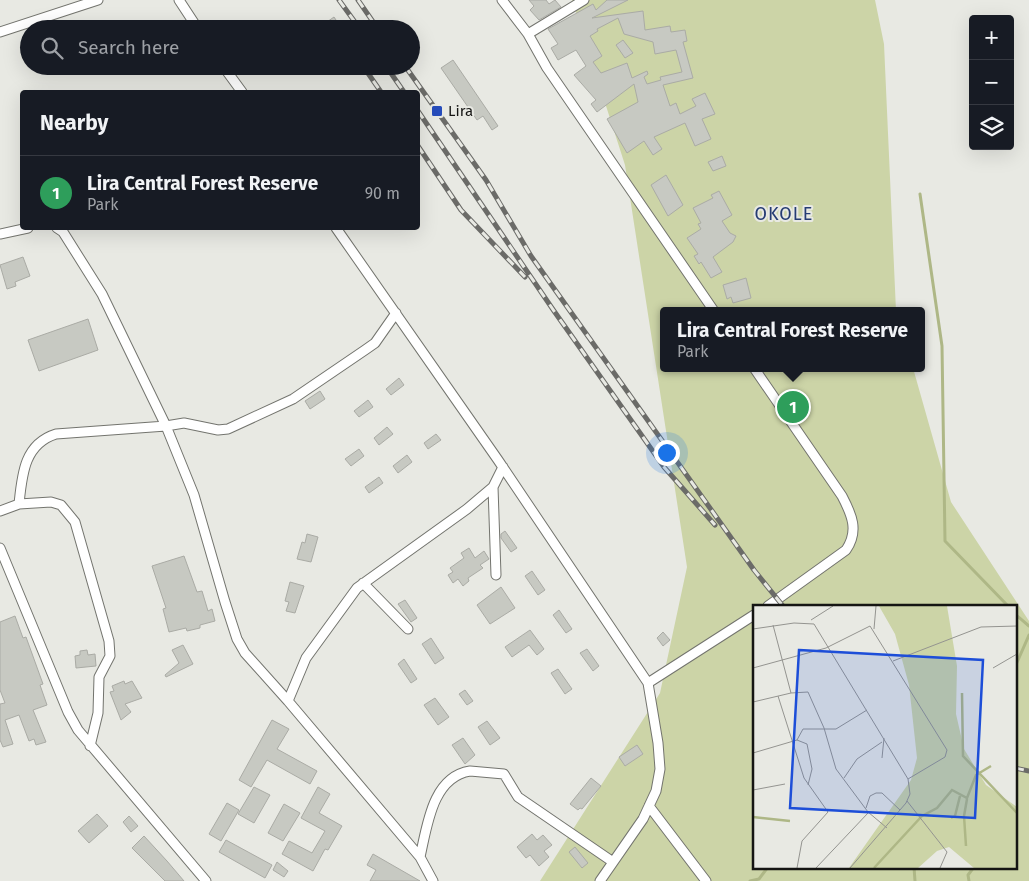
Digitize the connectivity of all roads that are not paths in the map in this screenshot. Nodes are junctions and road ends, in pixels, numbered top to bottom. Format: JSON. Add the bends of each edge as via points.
{"nodes":[{"id":1,"x":98,"y":0,"type":"edge"},
{"id":2,"x":179,"y":0,"type":"edge"},
{"id":3,"x":502,"y":0,"type":"edge"},
{"id":4,"x":584,"y":0,"type":"edge"},
{"id":5,"x":37,"y":20,"type":"edge"},
{"id":6,"x":192,"y":20,"type":"edge"},
{"id":7,"x":20,"y":25,"type":"edge"},
{"id":8,"x":0,"y":32,"type":"edge"},
{"id":9,"x":528,"y":34,"type":"junction"},
{"id":10,"x":230,"y":75,"type":"edge"},
{"id":11,"x":241,"y":90,"type":"edge"},
{"id":12,"x":20,"y":230,"type":"edge"},
{"id":13,"x":60,"y":230,"type":"edge"},
{"id":14,"x":337,"y":230,"type":"edge"},
{"id":15,"x":0,"y":234,"type":"edge"},
{"id":16,"x":711,"y":307,"type":"edge"},
{"id":17,"x":396,"y":313,"type":"junction"},
{"id":18,"x":757,"y":372,"type":"edge"},
{"id":19,"x":166,"y":426,"type":"junction"},
{"id":20,"x":503,"y":467,"type":"junction"},
{"id":21,"x":493,"y":487,"type":"junction"},
{"id":22,"x":18,"y":504,"type":"junction"},
{"id":23,"x":0,"y":511,"type":"edge"},
{"id":24,"x":0,"y":548,"type":"edge"},
{"id":25,"x":496,"y":575,"type":"dead end"},
{"id":26,"x":363,"y":583,"type":"junction"},
{"id":27,"x":769,"y":605,"type":"edge"},
{"id":28,"x":753,"y":616,"type":"edge"},
{"id":29,"x":408,"y":629,"type":"dead end"},
{"id":30,"x":648,"y":683,"type":"junction"},
{"id":31,"x":288,"y":701,"type":"junction"},
{"id":32,"x":90,"y":746,"type":"junction"},
{"id":33,"x":649,"y":806,"type":"junction"},
{"id":34,"x":420,"y":857,"type":"junction"},
{"id":35,"x":613,"y":862,"type":"junction"},
{"id":36,"x":206,"y":881,"type":"edge"},
{"id":37,"x":434,"y":881,"type":"edge"},
{"id":38,"x":600,"y":881,"type":"edge"},
{"id":39,"x":706,"y":881,"type":"edge"}],
"edges":[{"from":1,"to":5,"type":"street"},
{"from":2,"to":6,"type":"street"},
{"from":3,"to":9,"type":"street"},
{"from":4,"to":9,"type":"street"},
{"from":7,"to":8,"type":"street"},
{"from":9,"to":16,"type":"street","via":[[547,68]]},
{"from":10,"to":11,"type":"street"},
{"from":12,"to":15,"type":"street"},
{"from":13,"to":19,"type":"street","via":[[102,294]]},
{"from":14,"to":17,"type":"street"},
{"from":17,"to":19,"type":"street","via":[[376,343],[293,399],[228,429],[184,423]]},
{"from":17,"to":20,"type":"street"},
{"from":18,"to":27,"type":"street","via":[[842,496],[854,526],[852,541],[846,550]]},
{"from":19,"to":22,"type":"street","via":[[56,434],[45,438],[34,446],[26,460]]},
{"from":19,"to":31,"type":"street","via":[[194,495],[237,639],[245,653]]},
{"from":20,"to":21,"type":"street"},
{"from":20,"to":30,"type":"street"},
{"from":21,"to":25,"type":"street"},
{"from":21,"to":26,"type":"street"},
{"from":22,"to":23,"type":"street"},
{"from":22,"to":32,"type":"street","via":[[51,502],[60,505],[75,522],[109,641],[110,656],[99,677],[98,713]]},
{"from":24,"to":32,"type":"street","via":[[68,712]]},
{"from":26,"to":29,"type":"street"},
{"from":26,"to":31,"type":"street","via":[[306,658]]},
{"from":28,"to":30,"type":"street"},
{"from":30,"to":33,"type":"street","via":[[660,769]]},
{"from":31,"to":34,"type":"street"},
{"from":32,"to":36,"type":"street"},
{"from":33,"to":35,"type":"street"},
{"from":33,"to":39,"type":"street"},
{"from":34,"to":35,"type":"street","via":[[438,793],[464,772],[470,771],[504,774],[518,796]]},
{"from":34,"to":37,"type":"street"},
{"from":35,"to":38,"type":"street"}]}
